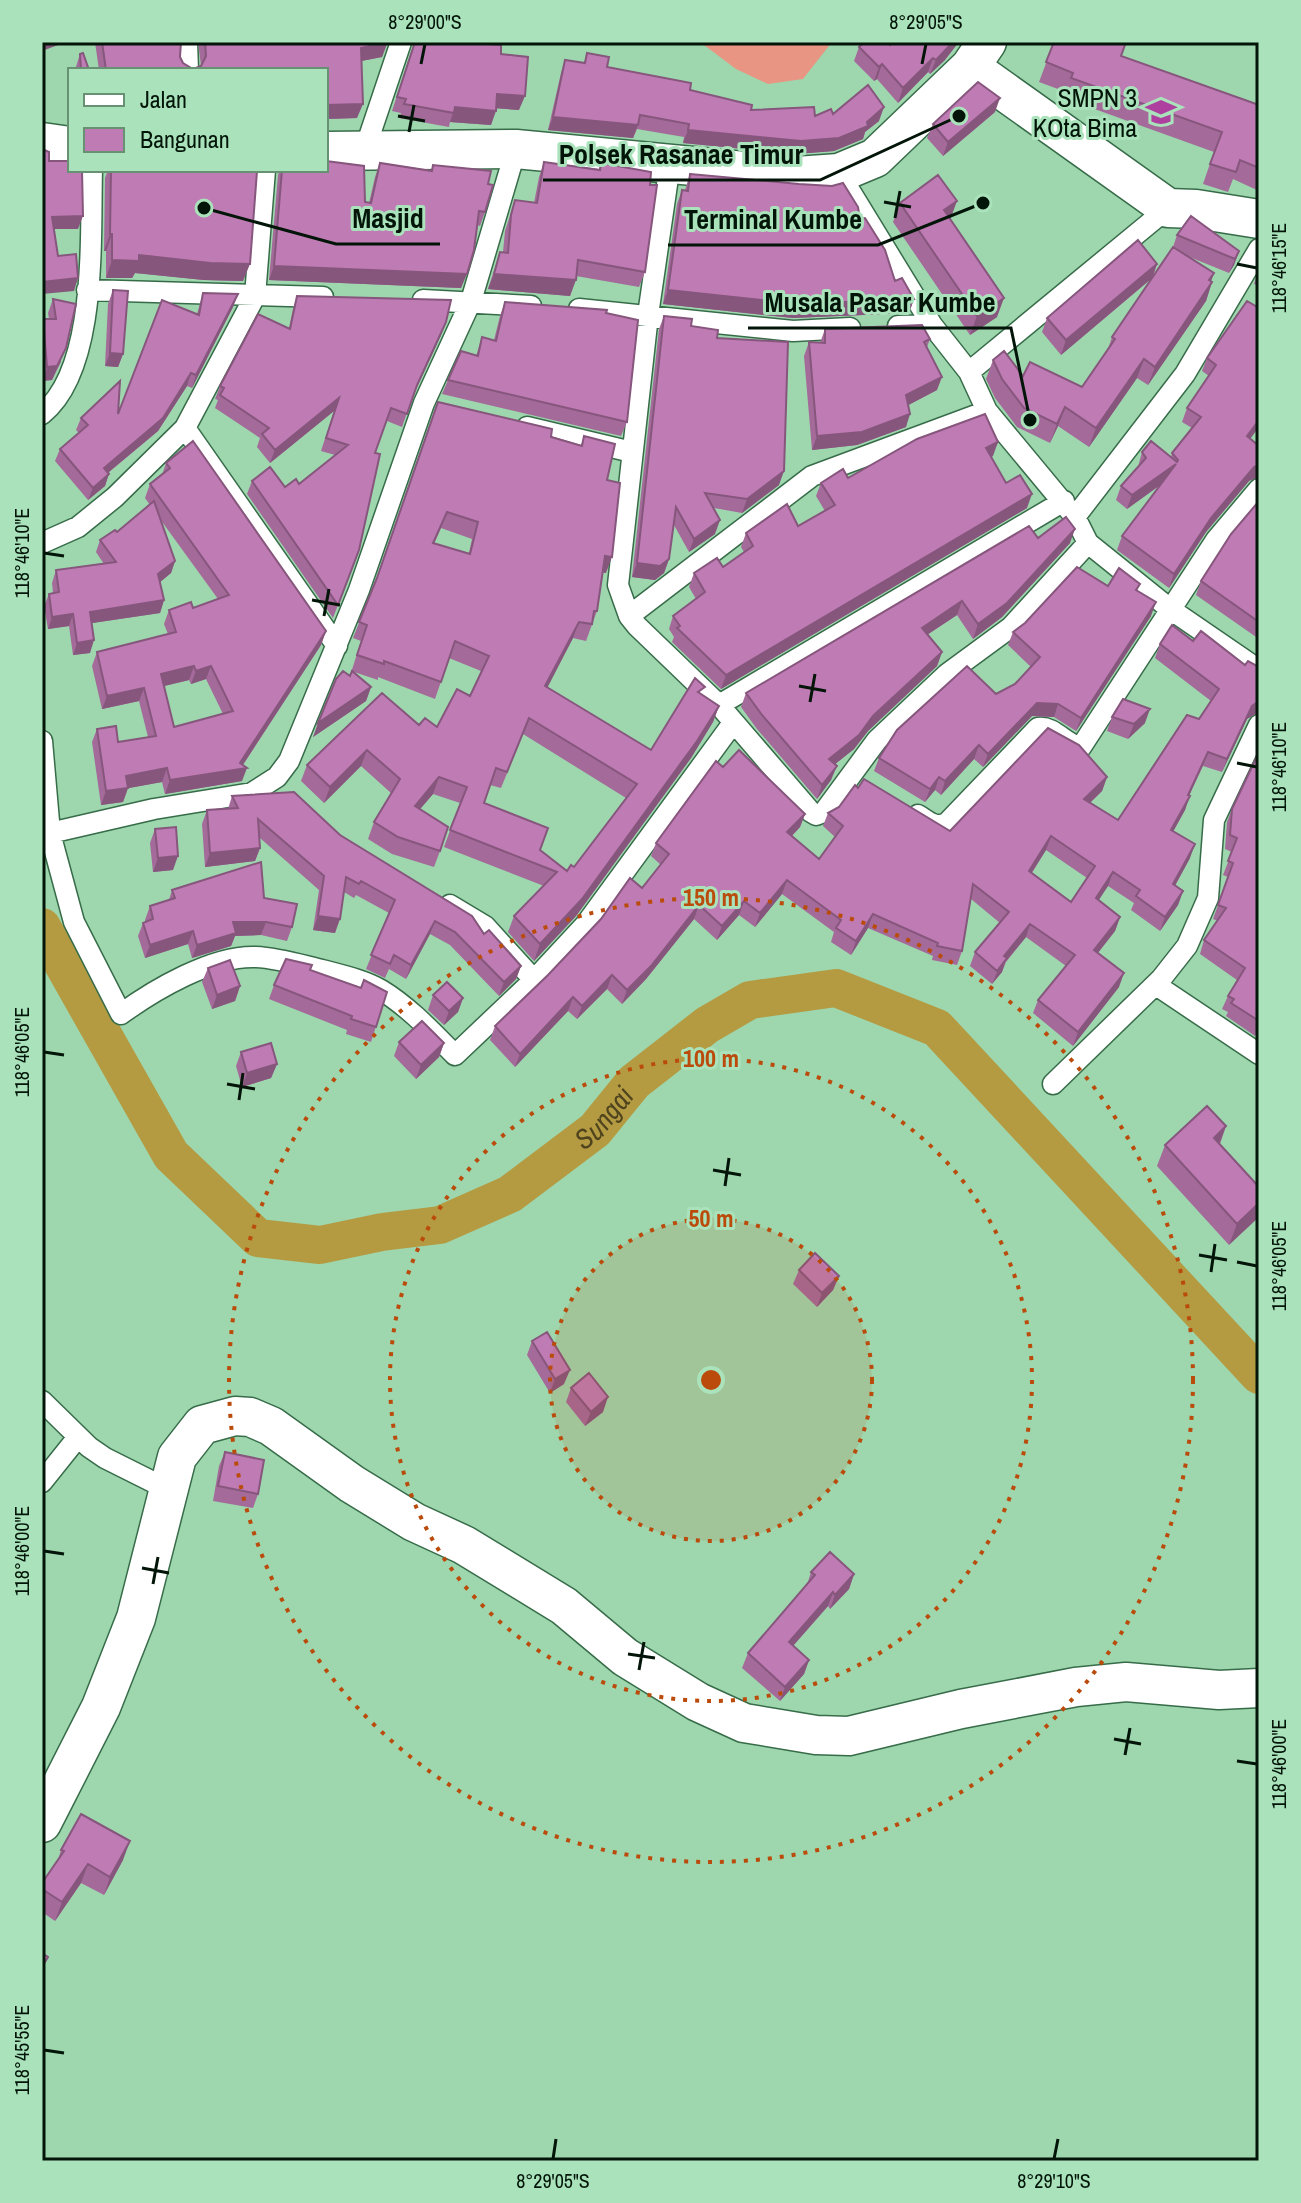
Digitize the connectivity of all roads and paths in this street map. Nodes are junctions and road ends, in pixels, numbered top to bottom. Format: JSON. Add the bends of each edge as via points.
{"nodes":[{"id":1,"x":187,"y":42,"type":"edge"},
{"id":2,"x":401,"y":42,"type":"edge"},
{"id":3,"x":978,"y":55,"type":"edge"},
{"id":4,"x":188,"y":68,"type":"edge"},
{"id":5,"x":42,"y":142,"type":"edge"},
{"id":6,"x":68,"y":146,"type":"edge"},
{"id":7,"x":365,"y":149,"type":"junction"},
{"id":8,"x":516,"y":149,"type":"junction"},
{"id":9,"x":328,"y":151,"type":"edge"},
{"id":10,"x":670,"y":164,"type":"junction"},
{"id":11,"x":92,"y":172,"type":"edge"},
{"id":12,"x":265,"y":172,"type":"edge"},
{"id":13,"x":839,"y":173,"type":"junction"},
{"id":14,"x":1168,"y":208,"type":"junction"},
{"id":15,"x":1259,"y":219,"type":"edge"},
{"id":16,"x":1259,"y":249,"type":"edge"},
{"id":17,"x":87,"y":290,"type":"junction"},
{"id":18,"x":255,"y":296,"type":"junction"},
{"id":19,"x":347,"y":298,"type":"edge"},
{"id":20,"x":409,"y":300,"type":"edge"},
{"id":21,"x":471,"y":301,"type":"junction"},
{"id":22,"x":648,"y":315,"type":"junction"},
{"id":23,"x":932,"y":325,"type":"junction"},
{"id":24,"x":969,"y":372,"type":"junction"},
{"id":25,"x":987,"y":411,"type":"junction"},
{"id":26,"x":42,"y":414,"type":"edge"},
{"id":27,"x":513,"y":424,"type":"edge"},
{"id":28,"x":185,"y":428,"type":"junction"},
{"id":29,"x":632,"y":452,"type":"junction"},
{"id":30,"x":1259,"y":489,"type":"edge"},
{"id":31,"x":1069,"y":509,"type":"junction"},
{"id":32,"x":42,"y":543,"type":"edge"},
{"id":33,"x":1088,"y":543,"type":"junction"},
{"id":34,"x":1170,"y":609,"type":"junction"},
{"id":35,"x":629,"y":616,"type":"junction"},
{"id":36,"x":337,"y":646,"type":"junction"},
{"id":37,"x":1259,"y":670,"type":"edge"},
{"id":38,"x":719,"y":705,"type":"junction"},
{"id":39,"x":733,"y":723,"type":"junction"},
{"id":40,"x":1259,"y":725,"type":"edge"},
{"id":41,"x":42,"y":741,"type":"edge"},
{"id":42,"x":907,"y":808,"type":"edge"},
{"id":43,"x":50,"y":833,"type":"junction"},
{"id":44,"x":432,"y":894,"type":"edge"},
{"id":45,"x":534,"y":980,"type":"junction"},
{"id":46,"x":1156,"y":985,"type":"junction"},
{"id":47,"x":1259,"y":1054,"type":"edge"},
{"id":48,"x":1053,"y":1084,"type":"dead end"},
{"id":49,"x":42,"y":1401,"type":"edge"},
{"id":50,"x":78,"y":1437,"type":"junction"},
{"id":51,"x":42,"y":1482,"type":"edge"},
{"id":52,"x":169,"y":1490,"type":"junction"},
{"id":53,"x":1259,"y":1688,"type":"edge"},
{"id":54,"x":44,"y":1814,"type":"edge"}],
"edges":[{"from":1,"to":4,"type":"street"},
{"from":2,"to":7,"type":"street"},
{"from":3,"to":13,"type":"highway","via":[[875,158]]},
{"from":3,"to":14,"type":"highway"},
{"from":5,"to":6,"type":"highway"},
{"from":7,"to":8,"type":"highway"},
{"from":7,"to":9,"type":"highway"},
{"from":8,"to":10,"type":"highway"},
{"from":8,"to":21,"type":"street"},
{"from":10,"to":13,"type":"highway","via":[[796,176]]},
{"from":10,"to":22,"type":"street"},
{"from":11,"to":17,"type":"street"},
{"from":12,"to":18,"type":"street"},
{"from":13,"to":23,"type":"street"},
{"from":14,"to":15,"type":"highway"},
{"from":14,"to":24,"type":"street"},
{"from":16,"to":31,"type":"street","via":[[1185,374]]},
{"from":17,"to":18,"type":"street"},
{"from":17,"to":26,"type":"street","via":[[70,378]]},
{"from":18,"to":19,"type":"street"},
{"from":18,"to":28,"type":"street"},
{"from":20,"to":21,"type":"street"},
{"from":21,"to":22,"type":"street"},
{"from":21,"to":36,"type":"street"},
{"from":22,"to":23,"type":"street","via":[[793,331]]},
{"from":22,"to":29,"type":"street"},
{"from":23,"to":24,"type":"street"},
{"from":24,"to":25,"type":"street"},
{"from":25,"to":31,"type":"street"},
{"from":25,"to":35,"type":"street","via":[[812,476]]},
{"from":27,"to":29,"type":"street"},
{"from":28,"to":32,"type":"street","via":[[103,507],[78,527]]},
{"from":28,"to":36,"type":"street"},
{"from":29,"to":35,"type":"street","via":[[618,585]]},
{"from":30,"to":34,"type":"street","via":[[1216,540]]},
{"from":31,"to":33,"type":"street"},
{"from":31,"to":38,"type":"street"},
{"from":33,"to":34,"type":"street"},
{"from":33,"to":39,"type":"street","via":[[1011,627],[947,674],[877,740],[860,778],[824,812],[811,812]]},
{"from":34,"to":37,"type":"street"},
{"from":34,"to":42,"type":"street","via":[[1081,747],[1050,728],[1038,728],[947,823],[933,825]]},
{"from":35,"to":38,"type":"street"},
{"from":36,"to":43,"type":"street","via":[[283,782],[252,793]]},
{"from":38,"to":39,"type":"street"},
{"from":39,"to":45,"type":"street","via":[[586,924]]},
{"from":40,"to":46,"type":"street","via":[[1214,820],[1208,898],[1198,926],[1179,960]]},
{"from":41,"to":43,"type":"street"},
{"from":43,"to":45,"type":"street","via":[[74,922],[121,1014],[156,989],[230,960],[277,960],[379,989],[455,1055]]},
{"from":44,"to":45,"type":"street","via":[[485,926]]},
{"from":46,"to":47,"type":"street"},
{"from":46,"to":48,"type":"street"},
{"from":49,"to":50,"type":"street"},
{"from":50,"to":51,"type":"street"},
{"from":50,"to":52,"type":"street","via":[[105,1458]]},
{"from":52,"to":53,"type":"highway","via":[[177,1457],[202,1425],[250,1417],[414,1522],[464,1545],[564,1606],[625,1657],[744,1723],[849,1736],[1076,1687],[1126,1682]]},
{"from":52,"to":54,"type":"highway","via":[[136,1618],[101,1707]]}]}
